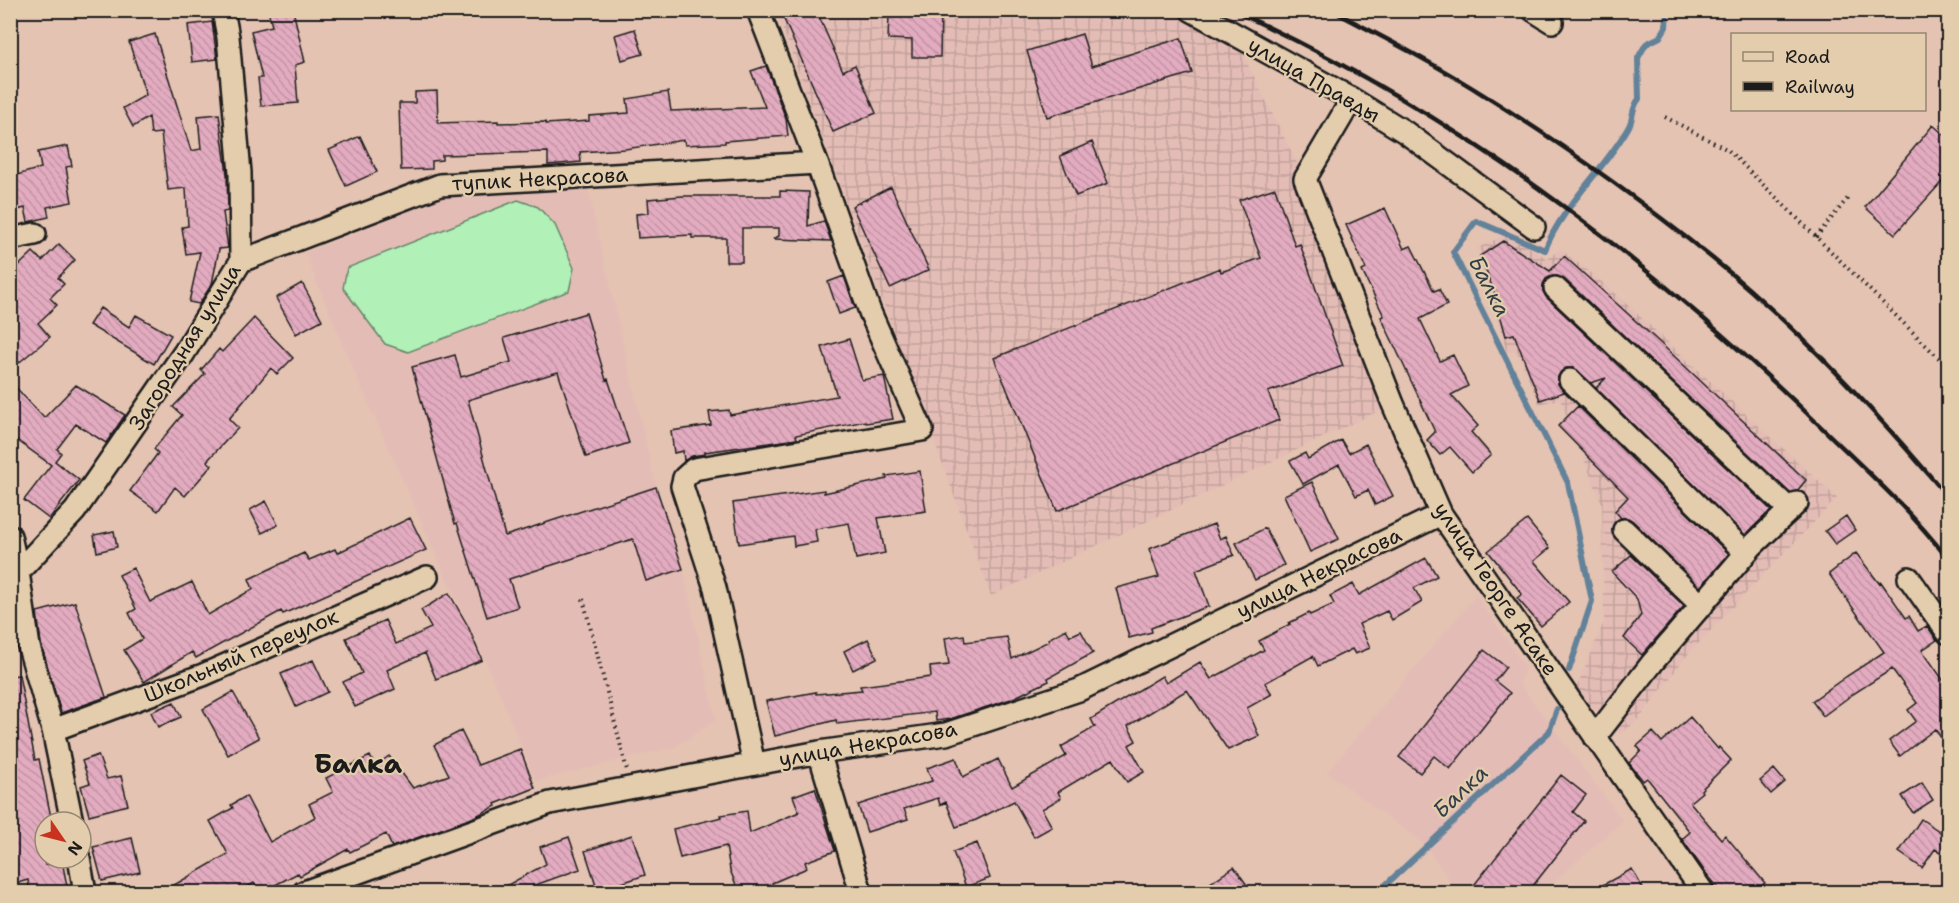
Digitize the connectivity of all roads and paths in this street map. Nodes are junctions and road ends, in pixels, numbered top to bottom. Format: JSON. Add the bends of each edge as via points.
{"nodes":[{"id":1,"x":223,"y":10,"type":"edge"},
{"id":2,"x":758,"y":10,"type":"edge"},
{"id":3,"x":1191,"y":10,"type":"edge"},
{"id":4,"x":1533,"y":10,"type":"edge"},
{"id":5,"x":1552,"y":22,"type":"dead end"},
{"id":6,"x":1352,"y":99,"type":"junction"},
{"id":7,"x":1665,"y":117,"type":"dead end"},
{"id":8,"x":817,"y":163,"type":"junction"},
{"id":9,"x":1848,"y":198,"type":"dead end"},
{"id":10,"x":1534,"y":227,"type":"dead end"},
{"id":11,"x":35,"y":234,"type":"dead end"},
{"id":12,"x":1816,"y":237,"type":"junction"},
{"id":13,"x":10,"y":239,"type":"edge"},
{"id":14,"x":241,"y":261,"type":"junction"},
{"id":15,"x":1555,"y":288,"type":"dead end"},
{"id":16,"x":1948,"y":367,"type":"edge"},
{"id":17,"x":1570,"y":380,"type":"dead end"},
{"id":18,"x":1441,"y":514,"type":"junction"},
{"id":19,"x":1624,"y":530,"type":"dead end"},
{"id":20,"x":10,"y":536,"type":"edge"},
{"id":21,"x":1746,"y":553,"type":"junction"},
{"id":22,"x":18,"y":572,"type":"junction"},
{"id":23,"x":427,"y":577,"type":"dead end"},
{"id":24,"x":1909,"y":578,"type":"dead end"},
{"id":25,"x":583,"y":599,"type":"dead end"},
{"id":26,"x":1702,"y":606,"type":"junction"},
{"id":27,"x":1948,"y":633,"type":"edge"},
{"id":28,"x":53,"y":730,"type":"junction"},
{"id":29,"x":1595,"y":736,"type":"junction"},
{"id":30,"x":819,"y":752,"type":"junction"},
{"id":31,"x":754,"y":764,"type":"junction"},
{"id":32,"x":632,"y":788,"type":"junction"},
{"id":33,"x":70,"y":810,"type":"edge"},
{"id":34,"x":81,"y":870,"type":"edge"},
{"id":35,"x":1948,"y":879,"type":"edge"},
{"id":36,"x":85,"y":892,"type":"edge"},
{"id":37,"x":304,"y":892,"type":"edge"},
{"id":38,"x":861,"y":892,"type":"edge"},
{"id":39,"x":1703,"y":892,"type":"edge"},
{"id":40,"x":1939,"y":892,"type":"edge"}],
"edges":[{"from":1,"to":14,"type":"street","name":"Загородная улица","via":[[240,173]]},
{"from":2,"to":8,"type":"street"},
{"from":3,"to":6,"type":"street","name":"улица Правды"},
{"from":4,"to":5,"type":"street"},
{"from":6,"to":10,"type":"street","name":"улица Правды","via":[[1405,132]]},
{"from":6,"to":18,"type":"street","name":"улица Георге Асаке","via":[[1305,179],[1393,404]]},
{"from":7,"to":12,"type":"path","via":[[1728,150]]},
{"from":8,"to":14,"type":"street","name":"тупик Некрасова","via":[[440,185]]},
{"from":8,"to":31,"type":"street","via":[[870,312],[922,430],[694,469],[684,478],[682,486],[715,588]]},
{"from":9,"to":12,"type":"path"},
{"from":11,"to":13,"type":"street"},
{"from":12,"to":16,"type":"path"},
{"from":14,"to":22,"type":"street","name":"Загородная улица","via":[[184,353],[82,502]]},
{"from":15,"to":21,"type":"street","via":[[1794,506]]},
{"from":17,"to":21,"type":"street"},
{"from":18,"to":29,"type":"street","name":"улица Георге Асаке"},
{"from":18,"to":30,"type":"street","name":"улица Некрасова","via":[[1078,690],[946,735]]},
{"from":19,"to":26,"type":"street"},
{"from":20,"to":22,"type":"street"},
{"from":21,"to":26,"type":"street"},
{"from":22,"to":28,"type":"street","via":[[29,647]]},
{"from":23,"to":28,"type":"street","name":"Школьный переулок","via":[[203,675]]},
{"from":24,"to":27,"type":"street"},
{"from":25,"to":32,"type":"path"},
{"from":26,"to":29,"type":"street"},
{"from":28,"to":33,"type":"street"},
{"from":29,"to":39,"type":"street","name":"улица Георге Асаке"},
{"from":30,"to":31,"type":"street","name":"улица Некрасова"},
{"from":30,"to":38,"type":"street"},
{"from":31,"to":32,"type":"street","name":"улица Некрасова"},
{"from":32,"to":37,"type":"street","name":"улица Некрасова","via":[[550,803]]},
{"from":34,"to":36,"type":"street"},
{"from":35,"to":40,"type":"path"}]}
